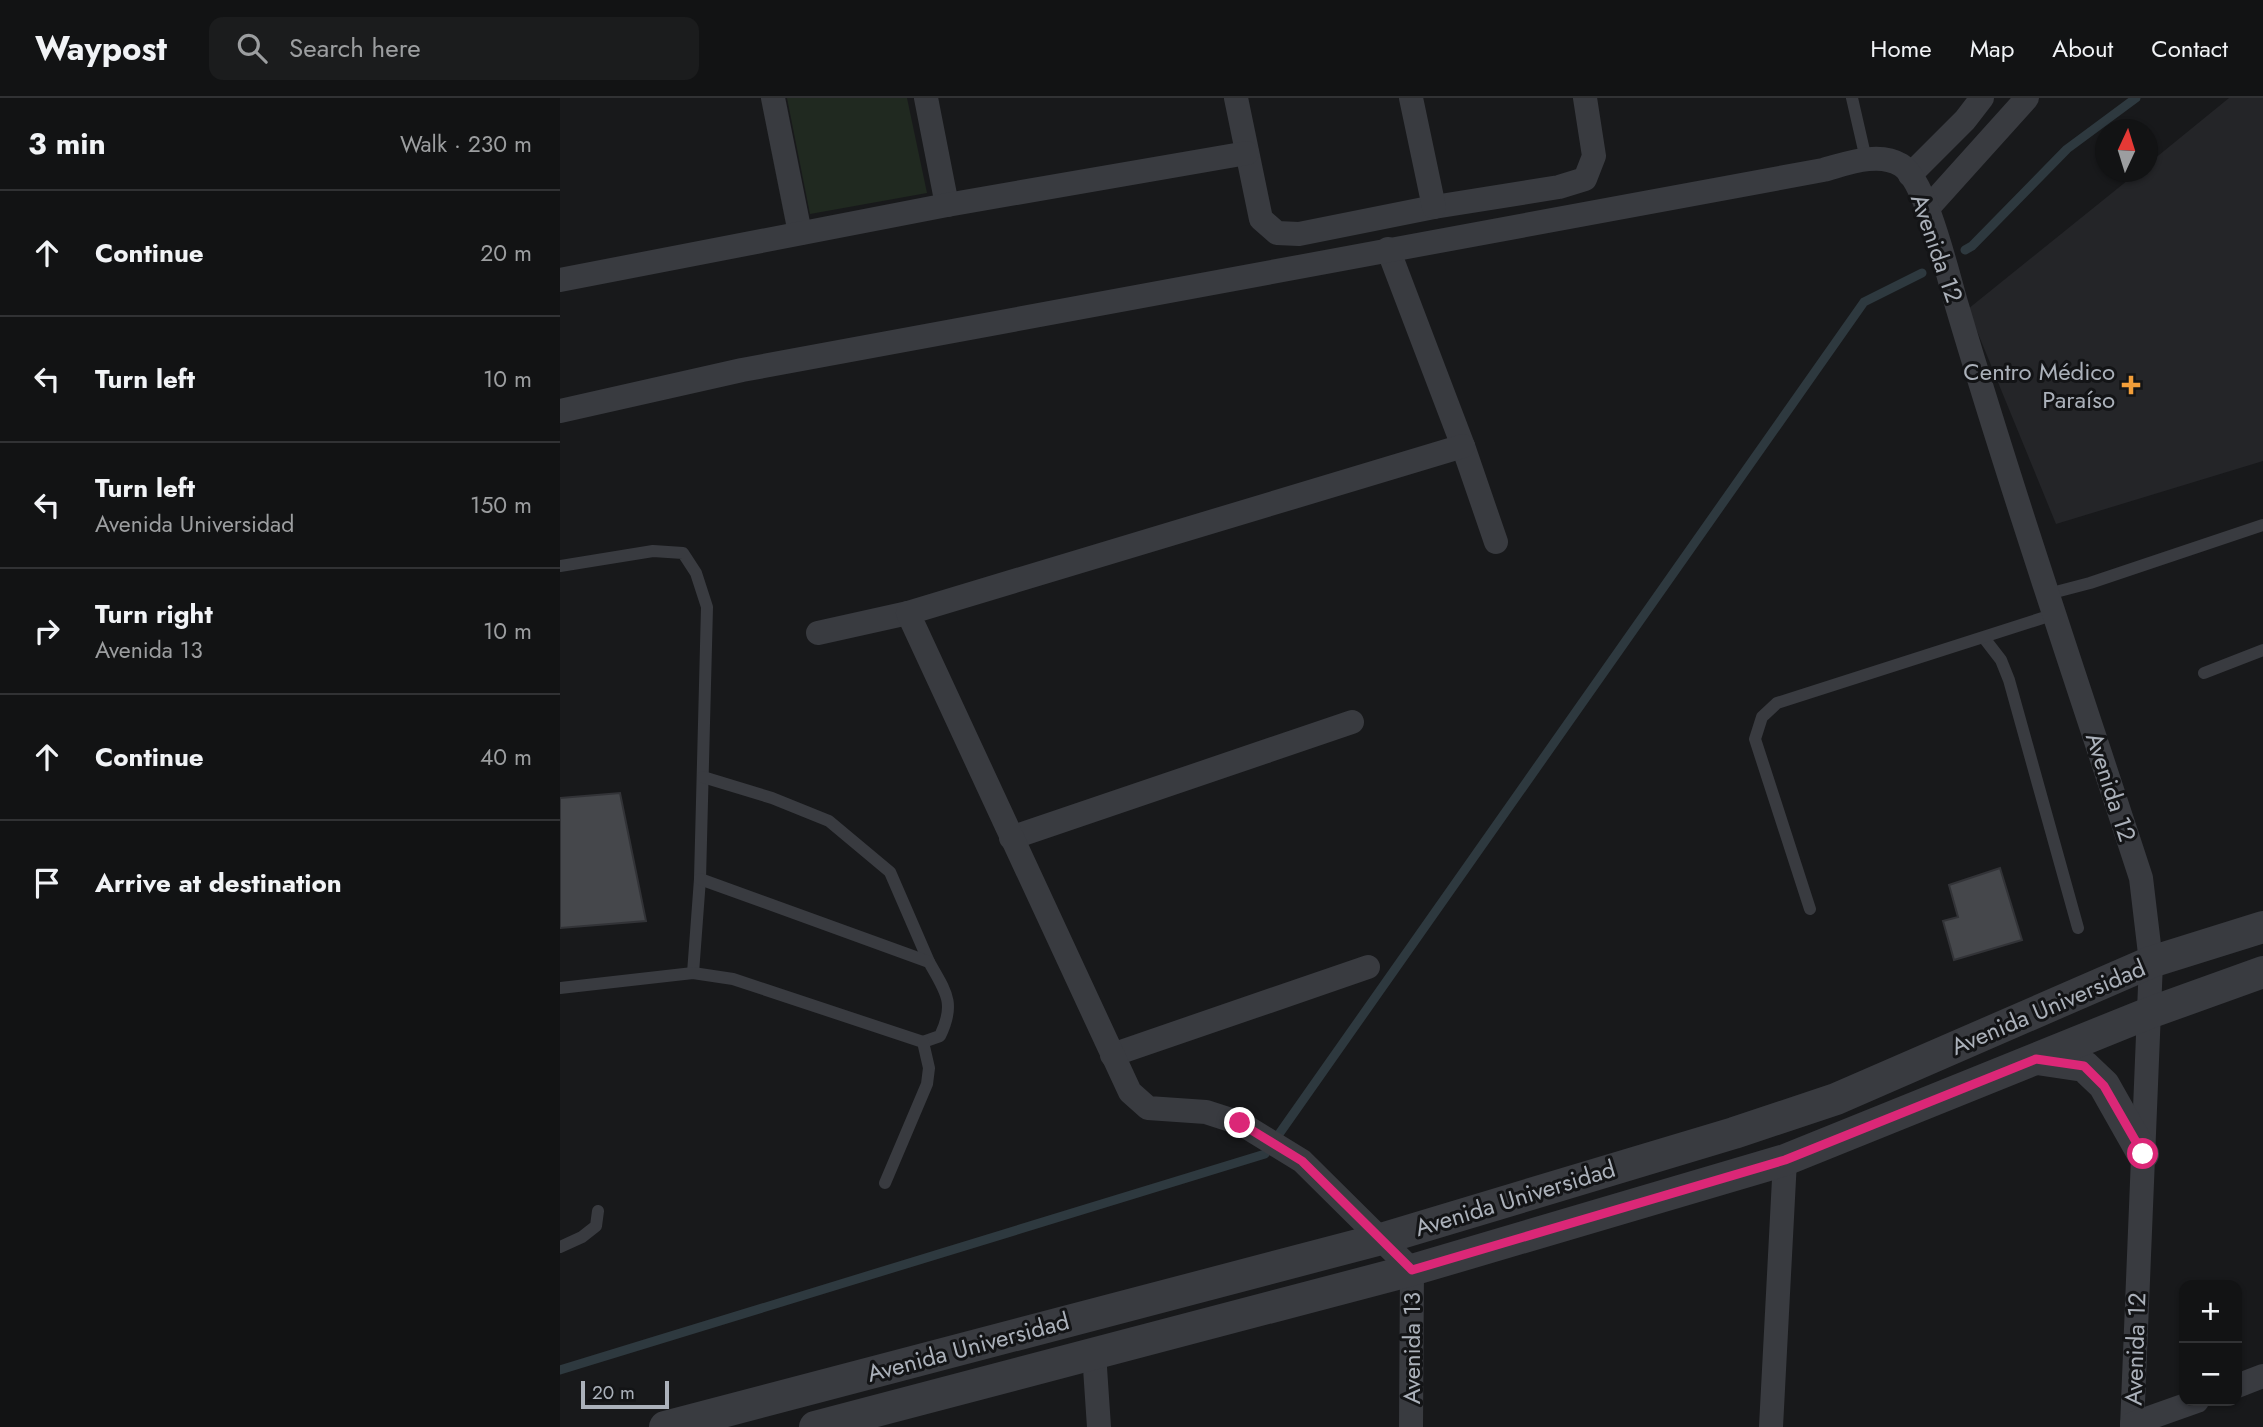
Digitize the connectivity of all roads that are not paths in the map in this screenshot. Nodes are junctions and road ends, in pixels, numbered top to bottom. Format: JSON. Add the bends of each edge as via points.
{"nodes":[{"id":1,"x":773,"y":98,"type":"edge"},
{"id":2,"x":926,"y":98,"type":"edge"},
{"id":3,"x":1236,"y":98,"type":"edge"},
{"id":4,"x":1411,"y":98,"type":"edge"},
{"id":5,"x":1586,"y":98,"type":"edge"},
{"id":6,"x":1852,"y":98,"type":"edge"},
{"id":7,"x":1982,"y":98,"type":"edge"},
{"id":8,"x":2027,"y":98,"type":"edge"},
{"id":9,"x":1247,"y":153,"type":"junction"},
{"id":10,"x":1866,"y":159,"type":"junction"},
{"id":11,"x":1910,"y":175,"type":"junction"},
{"id":12,"x":947,"y":205,"type":"junction"},
{"id":13,"x":1434,"y":207,"type":"junction"},
{"id":14,"x":1928,"y":208,"type":"junction"},
{"id":15,"x":800,"y":233,"type":"junction"},
{"id":16,"x":1388,"y":249,"type":"junction"},
{"id":17,"x":560,"y":280,"type":"edge"},
{"id":18,"x":560,"y":411,"type":"edge"},
{"id":19,"x":1464,"y":446,"type":"junction"},
{"id":20,"x":2263,"y":526,"type":"edge"},
{"id":21,"x":1496,"y":542,"type":"dead end"},
{"id":22,"x":560,"y":566,"type":"edge"},
{"id":23,"x":2051,"y":604,"type":"junction"},
{"id":24,"x":908,"y":613,"type":"junction"},
{"id":25,"x":818,"y":633,"type":"dead end"},
{"id":26,"x":1984,"y":638,"type":"junction"},
{"id":27,"x":2263,"y":650,"type":"edge"},
{"id":28,"x":2204,"y":673,"type":"dead end"},
{"id":29,"x":1352,"y":722,"type":"dead end"},
{"id":30,"x":702,"y":777,"type":"junction"},
{"id":31,"x":1012,"y":838,"type":"junction"},
{"id":32,"x":700,"y":879,"type":"junction"},
{"id":33,"x":1810,"y":909,"type":"dead end"},
{"id":34,"x":2263,"y":927,"type":"edge"},
{"id":35,"x":2078,"y":928,"type":"dead end"},
{"id":36,"x":929,"y":962,"type":"junction"},
{"id":37,"x":2151,"y":962,"type":"junction"},
{"id":38,"x":1368,"y":967,"type":"dead end"},
{"id":39,"x":2263,"y":972,"type":"edge"},
{"id":40,"x":693,"y":973,"type":"junction"},
{"id":41,"x":560,"y":988,"type":"edge"},
{"id":42,"x":2148,"y":1013,"type":"junction"},
{"id":43,"x":923,"y":1042,"type":"junction"},
{"id":44,"x":1112,"y":1055,"type":"junction"},
{"id":45,"x":2036,"y":1059,"type":"junction"},
{"id":46,"x":2143,"y":1154,"type":"junction"},
{"id":47,"x":1785,"y":1160,"type":"junction"},
{"id":48,"x":885,"y":1183,"type":"dead end"},
{"id":49,"x":598,"y":1211,"type":"dead end"},
{"id":50,"x":1381,"y":1239,"type":"junction"},
{"id":51,"x":560,"y":1247,"type":"edge"},
{"id":52,"x":1412,"y":1270,"type":"junction"},
{"id":53,"x":1094,"y":1353,"type":"junction"},
{"id":54,"x":2263,"y":1376,"type":"edge"},
{"id":55,"x":2242,"y":1384,"type":"edge"},
{"id":56,"x":2183,"y":1406,"type":"edge"},
{"id":57,"x":2132,"y":1425,"type":"edge"},
{"id":58,"x":665,"y":1427,"type":"edge"},
{"id":59,"x":816,"y":1427,"type":"edge"},
{"id":60,"x":1100,"y":1427,"type":"edge"},
{"id":61,"x":1411,"y":1427,"type":"edge"},
{"id":62,"x":1771,"y":1427,"type":"edge"}],
"edges":[{"from":1,"to":15,"type":"street"},
{"from":2,"to":12,"type":"street"},
{"from":3,"to":9,"type":"street"},
{"from":4,"to":13,"type":"street"},
{"from":5,"to":13,"type":"street","via":[[1594,156],[1585,179]]},
{"from":6,"to":10,"type":"lane"},
{"from":7,"to":11,"type":"street"},
{"from":8,"to":14,"type":"street"},
{"from":9,"to":12,"type":"street"},
{"from":9,"to":13,"type":"street","via":[[1261,219],[1277,233],[1299,234]]},
{"from":10,"to":11,"type":"street","via":[[1901,165]]},
{"from":10,"to":16,"type":"street"},
{"from":11,"to":14,"type":"street","name":"Avenida 12"},
{"from":12,"to":15,"type":"street"},
{"from":14,"to":23,"type":"street","name":"Avenida 12"},
{"from":15,"to":17,"type":"street"},
{"from":16,"to":18,"type":"street","via":[[742,370]]},
{"from":16,"to":19,"type":"street"},
{"from":19,"to":21,"type":"street"},
{"from":19,"to":24,"type":"street"},
{"from":20,"to":23,"type":"lane","via":[[2090,583]]},
{"from":22,"to":30,"type":"lane","via":[[653,551],[683,553],[696,573],[707,607]]},
{"from":23,"to":26,"type":"lane"},
{"from":23,"to":37,"type":"street","name":"Avenida 12","via":[[2141,878]]},
{"from":24,"to":25,"type":"street"},
{"from":24,"to":31,"type":"street","name":"Avenida 13"},
{"from":26,"to":33,"type":"lane","via":[[1777,703],[1762,717],[1755,739]]},
{"from":26,"to":35,"type":"lane","via":[[2009,680]]},
{"from":27,"to":28,"type":"lane"},
{"from":29,"to":31,"type":"street"},
{"from":30,"to":32,"type":"lane"},
{"from":30,"to":36,"type":"lane","via":[[830,821],[890,873]]},
{"from":31,"to":44,"type":"street","name":"Avenida 13"},
{"from":32,"to":36,"type":"lane"},
{"from":32,"to":40,"type":"lane"},
{"from":34,"to":37,"type":"street","name":"Avenida Universidad"},
{"from":36,"to":43,"type":"lane","via":[[946,991],[949,1017],[940,1036]]},
{"from":37,"to":42,"type":"street","name":"Avenida 12"},
{"from":37,"to":50,"type":"street","name":"Avenida Universidad","via":[[1836,1099]]},
{"from":38,"to":44,"type":"street"},
{"from":39,"to":42,"type":"street","name":"Avenida Universidad"},
{"from":40,"to":41,"type":"lane"},
{"from":40,"to":43,"type":"lane","via":[[733,979]]},
{"from":42,"to":45,"type":"street","name":"Avenida Universidad"},
{"from":42,"to":46,"type":"street","name":"Avenida 12"},
{"from":43,"to":48,"type":"lane","via":[[929,1068],[927,1084]]},
{"from":44,"to":50,"type":"street","name":"Avenida 13","via":[[1130,1092],[1148,1108],[1206,1112],[1240,1123],[1302,1161]]},
{"from":45,"to":46,"type":"street","via":[[2084,1066],[2104,1086]]},
{"from":45,"to":47,"type":"street","name":"Avenida Universidad"},
{"from":46,"to":57,"type":"street","name":"Avenida 12"},
{"from":47,"to":52,"type":"street","name":"Avenida Universidad"},
{"from":47,"to":62,"type":"street"},
{"from":49,"to":51,"type":"lane","via":[[596,1226]]},
{"from":50,"to":52,"type":"street","name":"Avenida 13"},
{"from":50,"to":58,"type":"street","name":"Avenida Universidad"},
{"from":52,"to":53,"type":"street","name":"Avenida Universidad"},
{"from":52,"to":61,"type":"street","name":"Avenida 13"},
{"from":53,"to":59,"type":"street","name":"Avenida Universidad"},
{"from":53,"to":60,"type":"street"},
{"from":54,"to":55,"type":"street"},
{"from":56,"to":57,"type":"street"}]}
